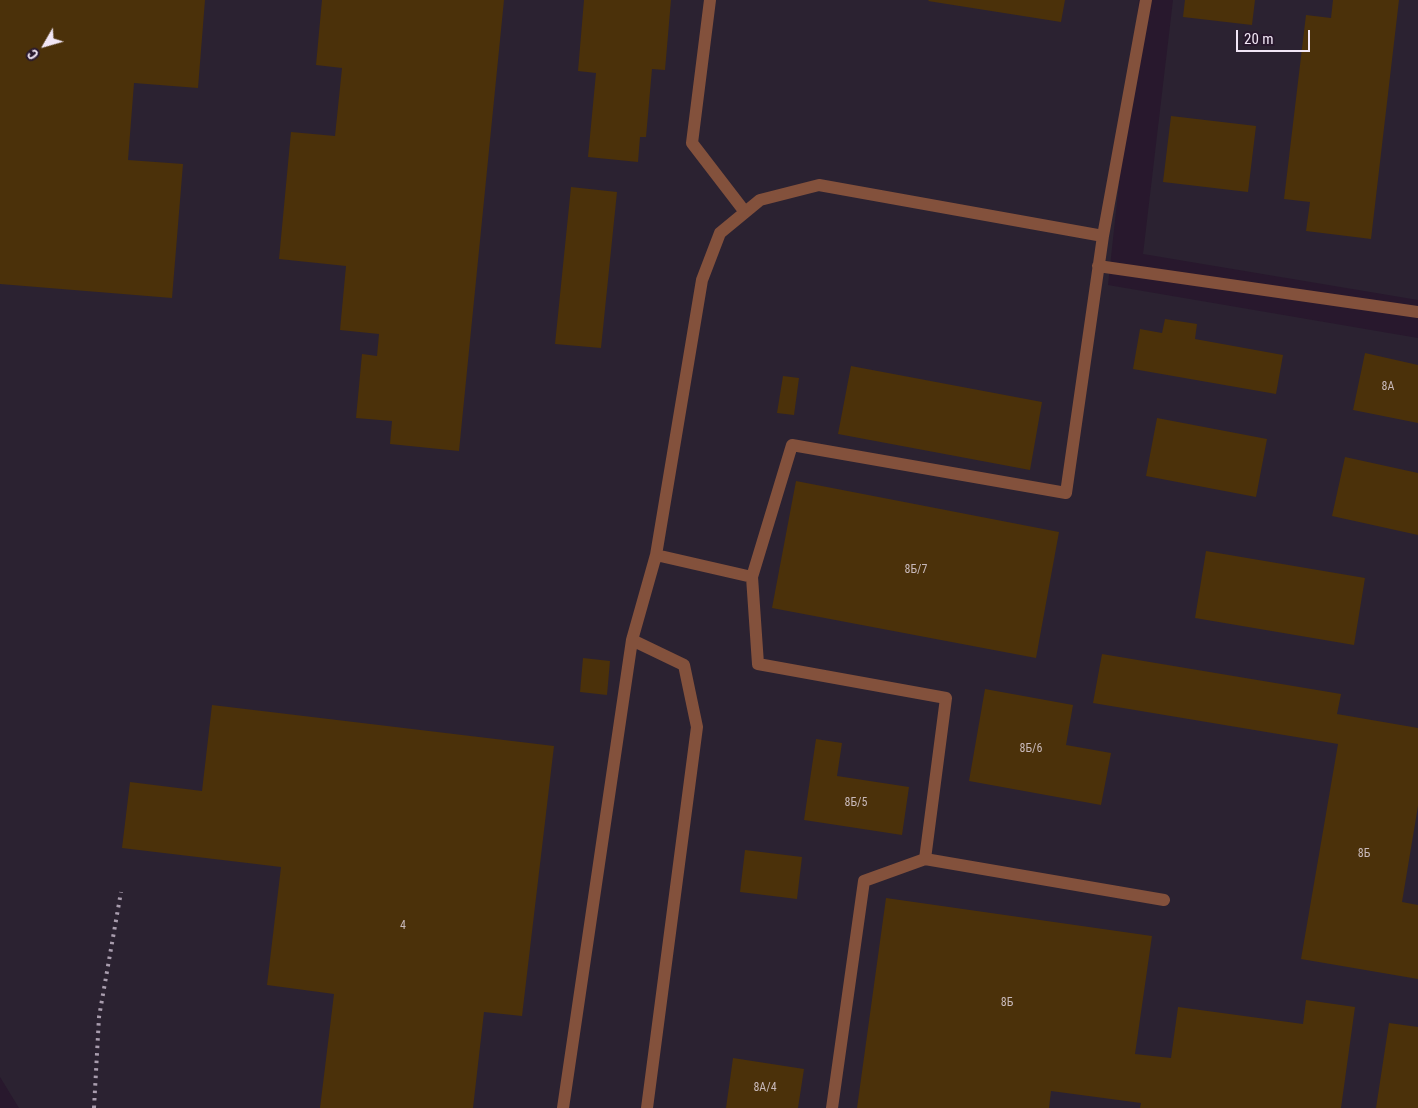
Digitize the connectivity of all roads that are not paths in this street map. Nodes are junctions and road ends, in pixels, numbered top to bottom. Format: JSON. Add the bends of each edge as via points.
{"nodes":[{"id":1,"x":710,"y":0,"type":"edge"},
{"id":2,"x":1146,"y":0,"type":"edge"},
{"id":3,"x":745,"y":212,"type":"junction"},
{"id":4,"x":1103,"y":236,"type":"junction"},
{"id":5,"x":1098,"y":266,"type":"junction"},
{"id":6,"x":1418,"y":312,"type":"edge"},
{"id":7,"x":656,"y":555,"type":"junction"},
{"id":8,"x":752,"y":577,"type":"junction"},
{"id":9,"x":632,"y":640,"type":"junction"},
{"id":10,"x":925,"y":860,"type":"junction"},
{"id":11,"x":1164,"y":900,"type":"dead end"},
{"id":12,"x":563,"y":1108,"type":"edge"},
{"id":13,"x":647,"y":1108,"type":"edge"},
{"id":14,"x":832,"y":1108,"type":"edge"}],
"edges":[{"from":1,"to":3,"type":"lane","via":[[692,143]]},
{"from":2,"to":4,"type":"lane"},
{"from":3,"to":4,"type":"lane","via":[[760,200],[819,185]]},
{"from":3,"to":7,"type":"lane","via":[[720,233],[702,280]]},
{"from":4,"to":5,"type":"lane"},
{"from":5,"to":6,"type":"lane"},
{"from":5,"to":8,"type":"lane","via":[[1066,493],[792,445]]},
{"from":7,"to":8,"type":"lane"},
{"from":7,"to":9,"type":"lane"},
{"from":8,"to":10,"type":"lane","via":[[758,664],[946,698]]},
{"from":9,"to":12,"type":"lane"},
{"from":9,"to":13,"type":"lane","via":[[684,665],[697,727]]},
{"from":10,"to":11,"type":"lane"},
{"from":10,"to":14,"type":"lane","via":[[864,881]]}]}
